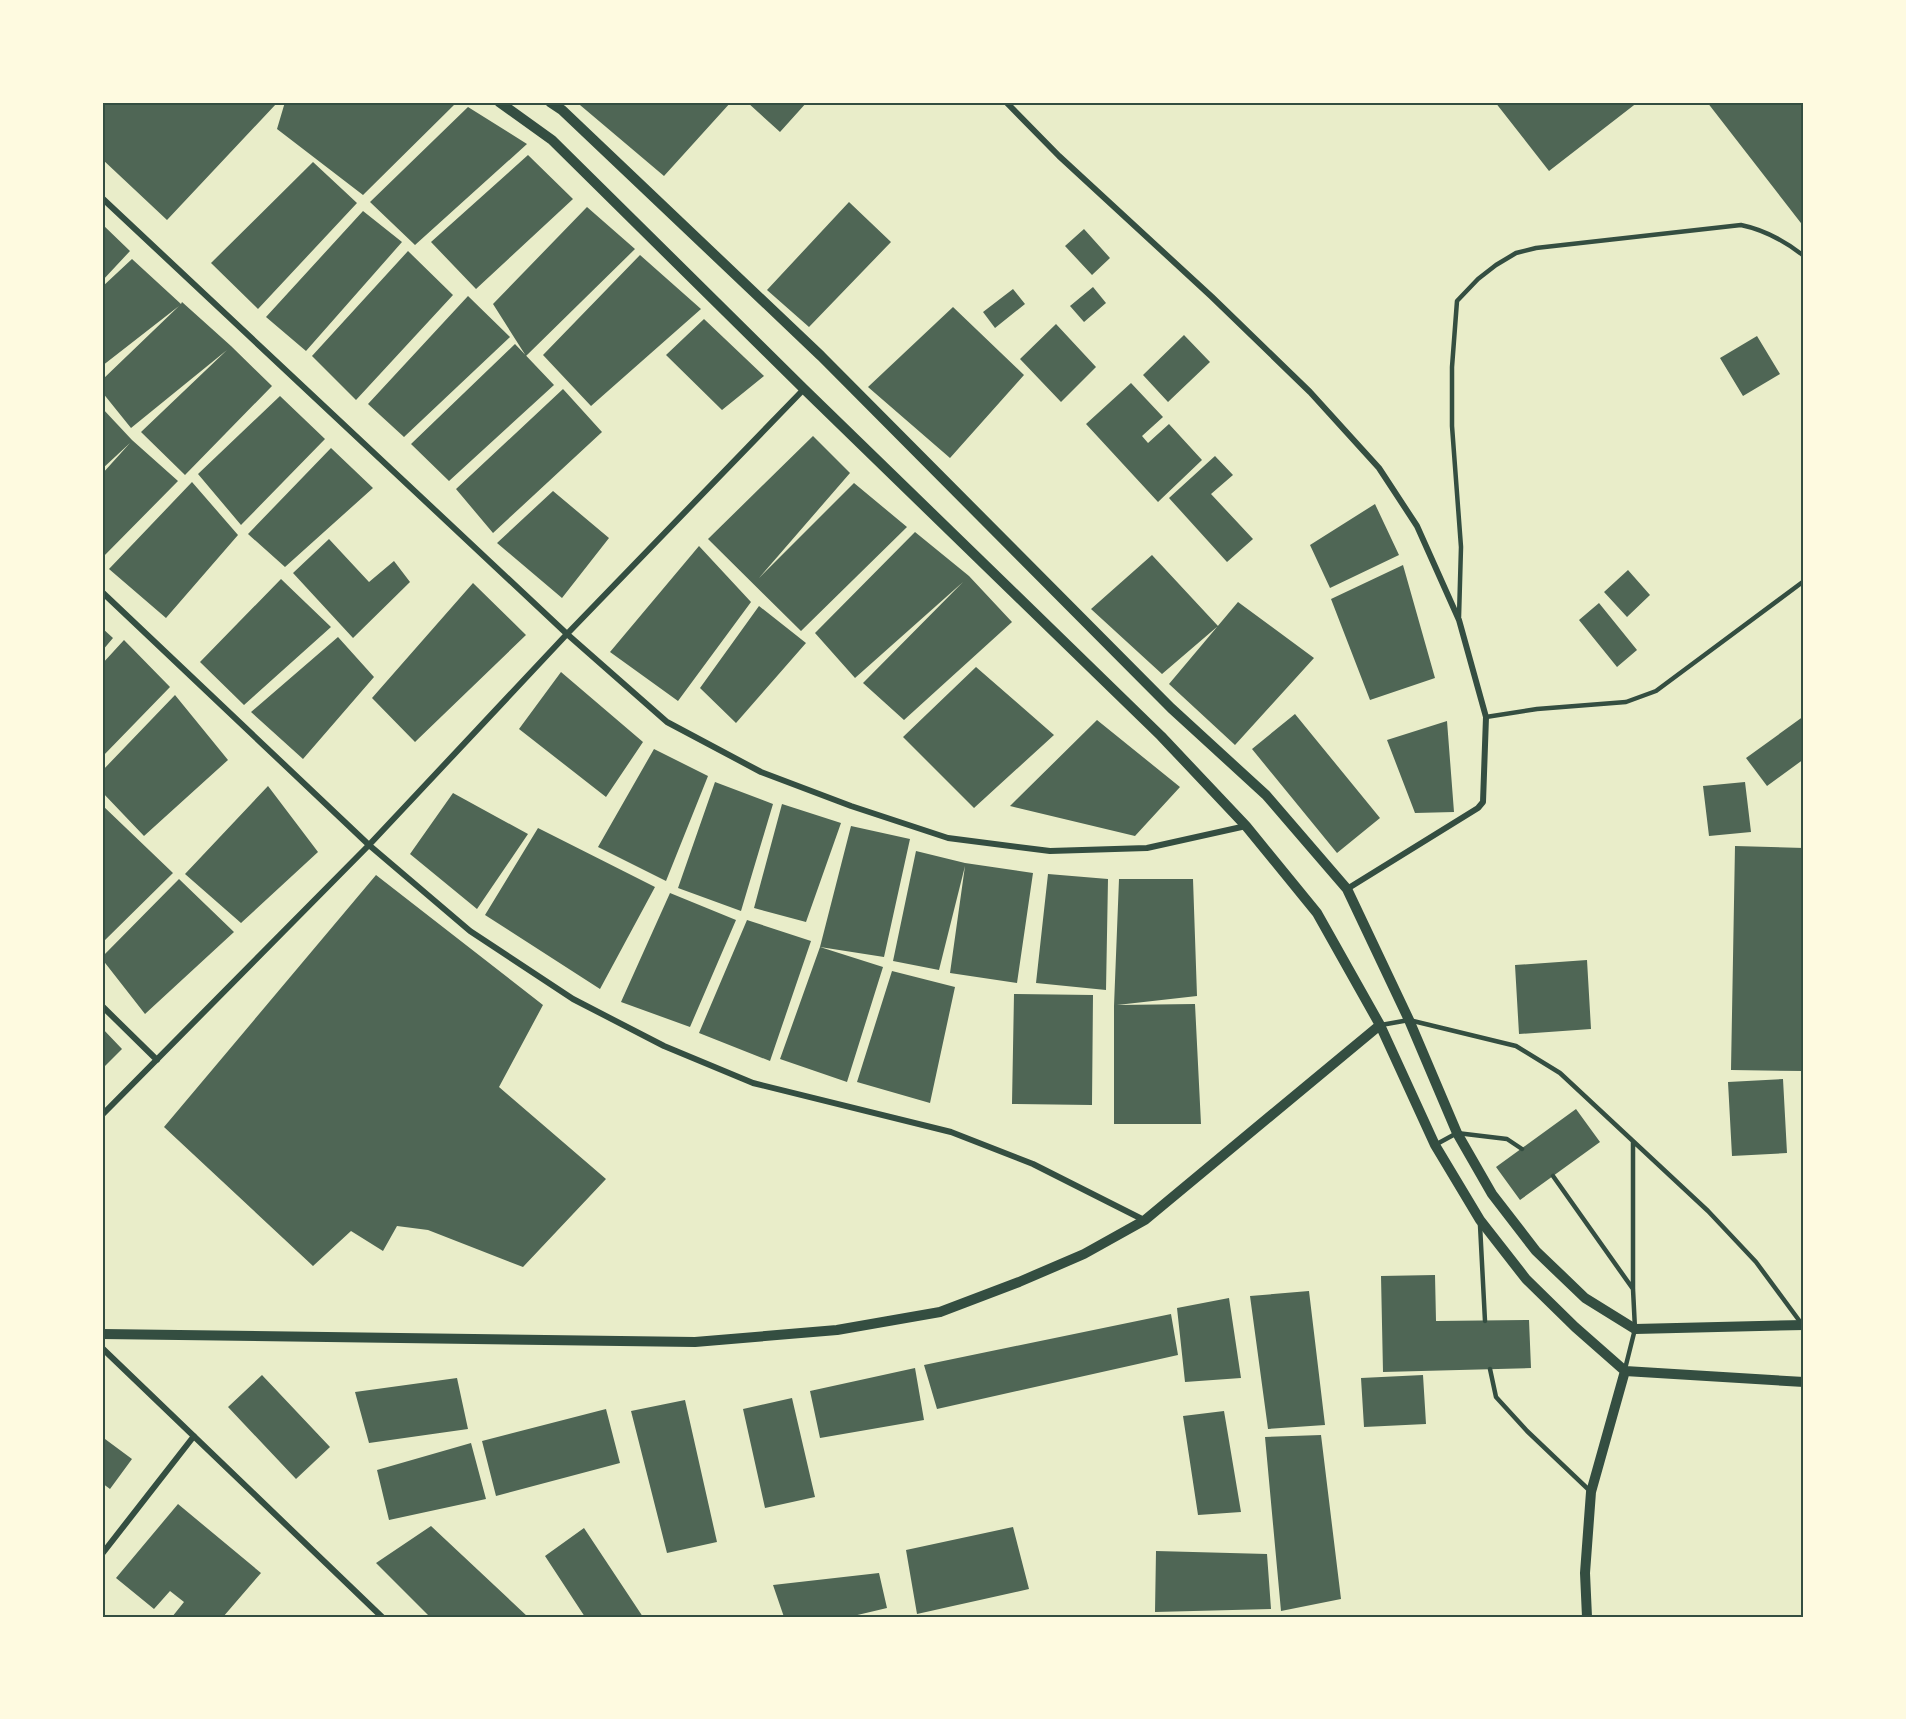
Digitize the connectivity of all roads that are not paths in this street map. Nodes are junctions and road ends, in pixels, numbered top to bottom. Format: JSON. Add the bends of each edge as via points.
{"nodes":[{"id":1,"x":499,"y":102,"type":"edge"},
{"id":2,"x":550,"y":102,"type":"edge"},
{"id":3,"x":1006,"y":102,"type":"edge"},
{"id":4,"x":102,"y":198,"type":"edge"},
{"id":5,"x":1804,"y":256,"type":"edge"},
{"id":6,"x":804,"y":389,"type":"junction"},
{"id":7,"x":1804,"y":581,"type":"edge"},
{"id":8,"x":102,"y":592,"type":"edge"},
{"id":9,"x":1459,"y":620,"type":"junction"},
{"id":10,"x":567,"y":634,"type":"junction"},
{"id":11,"x":1486,"y":717,"type":"junction"},
{"id":12,"x":1246,"y":826,"type":"junction"},
{"id":13,"x":369,"y":845,"type":"junction"},
{"id":14,"x":1347,"y":889,"type":"junction"},
{"id":15,"x":102,"y":1006,"type":"edge"},
{"id":16,"x":1409,"y":1020,"type":"junction"},
{"id":17,"x":1380,"y":1025,"type":"junction"},
{"id":18,"x":157,"y":1060,"type":"junction"},
{"id":19,"x":102,"y":1115,"type":"edge"},
{"id":20,"x":1457,"y":1134,"type":"junction"},
{"id":21,"x":1633,"y":1142,"type":"junction"},
{"id":22,"x":1435,"y":1145,"type":"junction"},
{"id":23,"x":1522,"y":1149,"type":"dead end"},
{"id":24,"x":1553,"y":1176,"type":"dead end"},
{"id":25,"x":1145,"y":1220,"type":"junction"},
{"id":26,"x":1480,"y":1220,"type":"junction"},
{"id":27,"x":1633,"y":1289,"type":"junction"},
{"id":28,"x":1485,"y":1321,"type":"dead end"},
{"id":29,"x":1803,"y":1325,"type":"edge"},
{"id":30,"x":1635,"y":1329,"type":"junction"},
{"id":31,"x":102,"y":1334,"type":"edge"},
{"id":32,"x":102,"y":1348,"type":"edge"},
{"id":33,"x":1490,"y":1369,"type":"dead end"},
{"id":34,"x":1624,"y":1371,"type":"junction"},
{"id":35,"x":1804,"y":1382,"type":"edge"},
{"id":36,"x":194,"y":1436,"type":"junction"},
{"id":37,"x":1591,"y":1492,"type":"junction"},
{"id":38,"x":102,"y":1554,"type":"edge"},
{"id":39,"x":382,"y":1617,"type":"edge"},
{"id":40,"x":1587,"y":1617,"type":"edge"}],
"edges":[{"from":1,"to":6,"type":"street","via":[[552,140]]},
{"from":2,"to":14,"type":"street","via":[[821,356],[1171,708],[1266,795]]},
{"from":3,"to":9,"type":"street","via":[[1310,392],[1379,468],[1417,526]]},
{"from":4,"to":10,"type":"street"},
{"from":5,"to":9,"type":"lane","via":[[1775,237],[1741,225],[1536,248],[1516,253],[1496,265],[1457,301],[1452,426],[1461,547]]},
{"from":6,"to":10,"type":"street"},
{"from":6,"to":12,"type":"street","via":[[1161,736]]},
{"from":7,"to":11,"type":"lane","via":[[1656,691],[1626,702]]},
{"from":8,"to":13,"type":"street"},
{"from":9,"to":11,"type":"street"},
{"from":10,"to":12,"type":"street","via":[[667,723],[761,772],[948,838],[1050,850],[1148,848]]},
{"from":10,"to":13,"type":"street"},
{"from":11,"to":14,"type":"street","via":[[1483,802]]},
{"from":12,"to":17,"type":"street","via":[[1317,913]]},
{"from":13,"to":18,"type":"street"},
{"from":13,"to":25,"type":"street","via":[[470,931],[573,999],[664,1046],[753,1083],[951,1132],[1033,1164]]},
{"from":14,"to":16,"type":"street"},
{"from":15,"to":18,"type":"street"},
{"from":16,"to":17,"type":"lane"},
{"from":16,"to":20,"type":"street"},
{"from":16,"to":21,"type":"lane","via":[[1516,1046],[1560,1073]]},
{"from":17,"to":22,"type":"street"},
{"from":17,"to":25,"type":"street"},
{"from":18,"to":19,"type":"street"},
{"from":20,"to":22,"type":"lane"},
{"from":20,"to":23,"type":"lane","via":[[1508,1139]]},
{"from":20,"to":30,"type":"street","via":[[1492,1194],[1536,1251],[1584,1298]]},
{"from":21,"to":27,"type":"lane"},
{"from":21,"to":29,"type":"lane","via":[[1756,1262]]},
{"from":22,"to":26,"type":"street"},
{"from":24,"to":27,"type":"lane"},
{"from":25,"to":31,"type":"street","via":[[1084,1254],[940,1312],[837,1330],[695,1342]]},
{"from":26,"to":28,"type":"lane"},
{"from":26,"to":34,"type":"street","via":[[1526,1279]]},
{"from":27,"to":30,"type":"lane"},
{"from":29,"to":30,"type":"street"},
{"from":30,"to":34,"type":"lane"},
{"from":32,"to":36,"type":"street"},
{"from":33,"to":37,"type":"lane","via":[[1496,1397]]},
{"from":34,"to":35,"type":"street"},
{"from":34,"to":37,"type":"street"},
{"from":36,"to":38,"type":"street"},
{"from":36,"to":39,"type":"street"},
{"from":37,"to":40,"type":"street","via":[[1585,1573]]}]}
